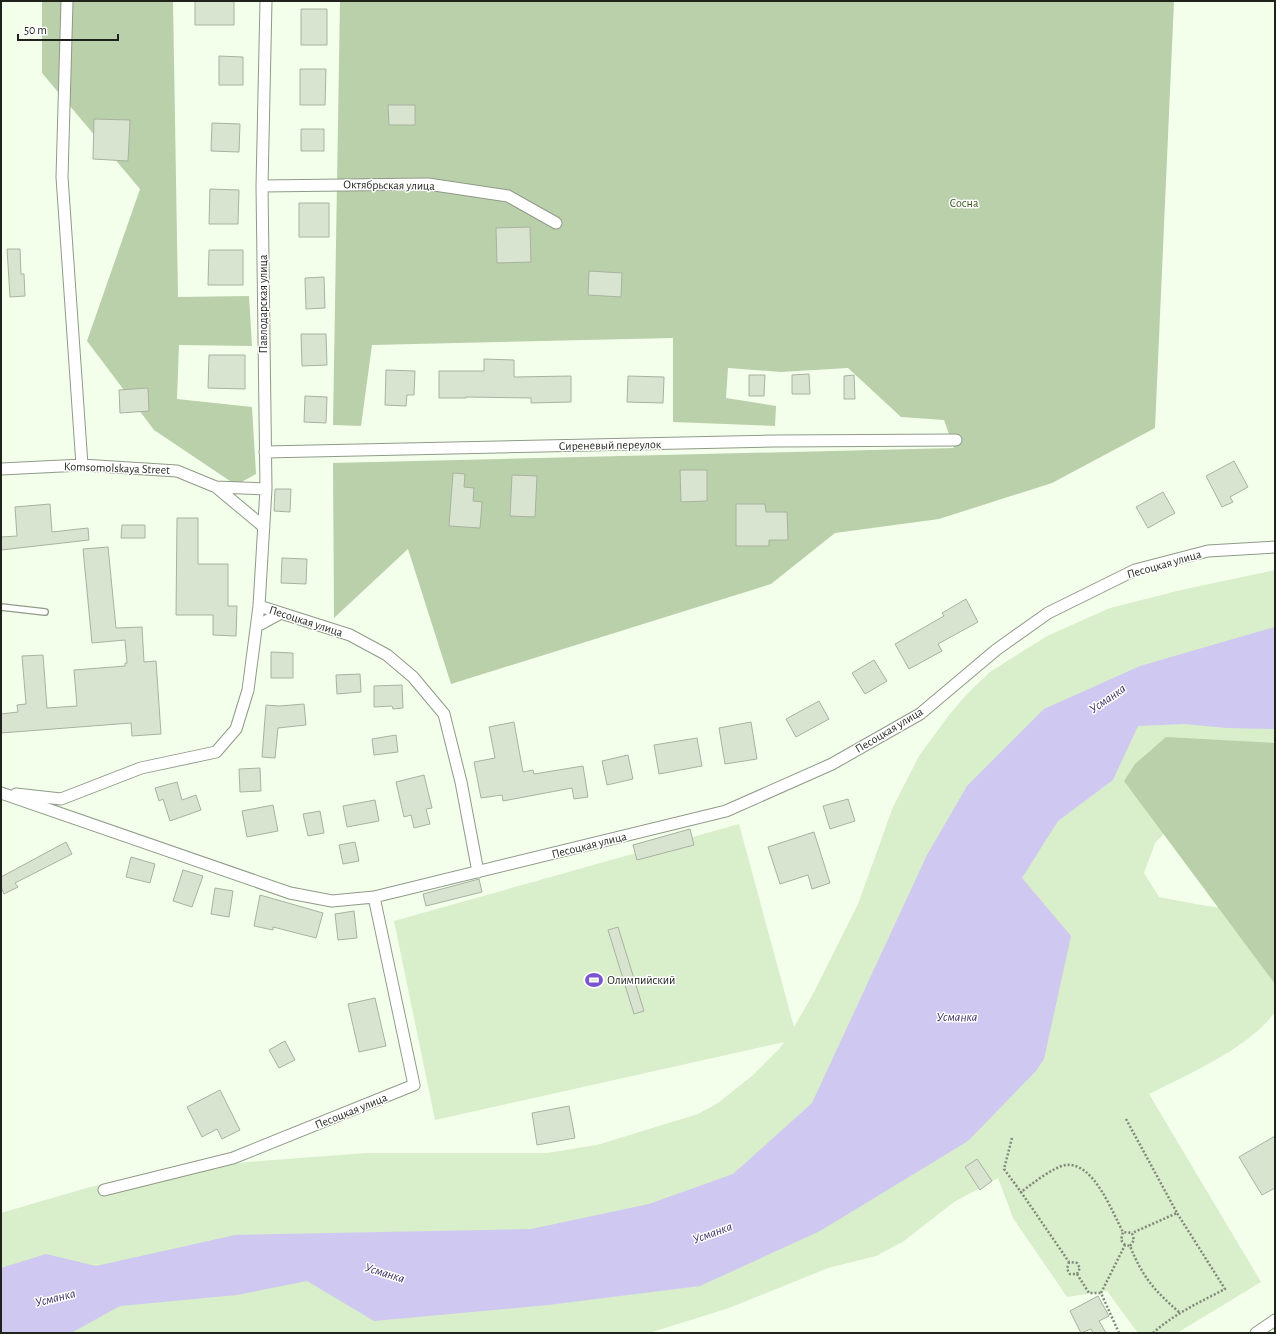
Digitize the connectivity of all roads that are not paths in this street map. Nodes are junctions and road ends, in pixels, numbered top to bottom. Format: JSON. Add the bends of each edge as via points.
{"nodes":[{"id":1,"x":67,"y":1,"type":"edge"},
{"id":2,"x":266,"y":1,"type":"edge"},
{"id":3,"x":262,"y":186,"type":"junction"},
{"id":4,"x":556,"y":223,"type":"dead end"},
{"id":5,"x":956,"y":440,"type":"dead end"},
{"id":6,"x":265,"y":452,"type":"junction"},
{"id":7,"x":82,"y":465,"type":"junction"},
{"id":8,"x":1,"y":469,"type":"edge"},
{"id":9,"x":216,"y":487,"type":"junction"},
{"id":10,"x":266,"y":488,"type":"junction"},
{"id":11,"x":264,"y":528,"type":"junction"},
{"id":12,"x":1275,"y":547,"type":"edge"},
{"id":13,"x":259,"y":606,"type":"junction"},
{"id":14,"x":1,"y":607,"type":"edge"},
{"id":15,"x":44,"y":612,"type":"dead end"},
{"id":16,"x":281,"y":613,"type":"junction"},
{"id":17,"x":257,"y":626,"type":"junction"},
{"id":18,"x":1,"y":793,"type":"edge"},
{"id":19,"x":478,"y":872,"type":"junction"},
{"id":20,"x":374,"y":897,"type":"junction"},
{"id":21,"x":104,"y":1190,"type":"dead end"},
{"id":22,"x":1275,"y":1320,"type":"edge"},
{"id":23,"x":1256,"y":1333,"type":"edge"}],
"edges":[{"from":1,"to":7,"type":"street","via":[[62,177]]},
{"from":2,"to":3,"type":"street","name":"Павлодарская улица"},
{"from":3,"to":4,"type":"street","name":"Октябрьская улица","via":[[428,184],[508,196]]},
{"from":3,"to":6,"type":"street","name":"Павлодарская улица"},
{"from":5,"to":6,"type":"street","name":"Сиреневый переулок","via":[[774,441]]},
{"from":6,"to":10,"type":"street","name":"Павлодарская улица"},
{"from":7,"to":8,"type":"street","name":"Komsomolskaya Street"},
{"from":7,"to":9,"type":"street","name":"Komsomolskaya Street","via":[[177,471]]},
{"from":9,"to":10,"type":"street"},
{"from":9,"to":11,"type":"street","name":"Komsomolskaya Street"},
{"from":10,"to":11,"type":"street","name":"Павлодарская улица"},
{"from":11,"to":13,"type":"street","name":"Павлодарская улица"},
{"from":12,"to":19,"type":"street","name":"Песоцкая улица","via":[[1208,552],[1135,570],[1048,613],[996,650],[920,714],[832,764],[726,812]]},
{"from":13,"to":16,"type":"street","name":"Песоцкая улица"},
{"from":13,"to":17,"type":"street","name":"Песоцкая улица"},
{"from":14,"to":15,"type":"lane"},
{"from":16,"to":17,"type":"street"},
{"from":16,"to":19,"type":"street","name":"Песоцкая улица","via":[[350,635],[387,655],[413,677],[444,714]]},
{"from":17,"to":18,"type":"street","name":"Песоцкая улица","via":[[248,690],[236,729],[216,752],[141,768],[60,799]]},
{"from":18,"to":20,"type":"street","name":"Песоцкая улица","via":[[290,893],[332,901]]},
{"from":19,"to":20,"type":"street","name":"Песоцкая улица"},
{"from":20,"to":21,"type":"street","name":"Песоцкая улица","via":[[414,1085],[233,1158]]},
{"from":22,"to":23,"type":"street"}]}
